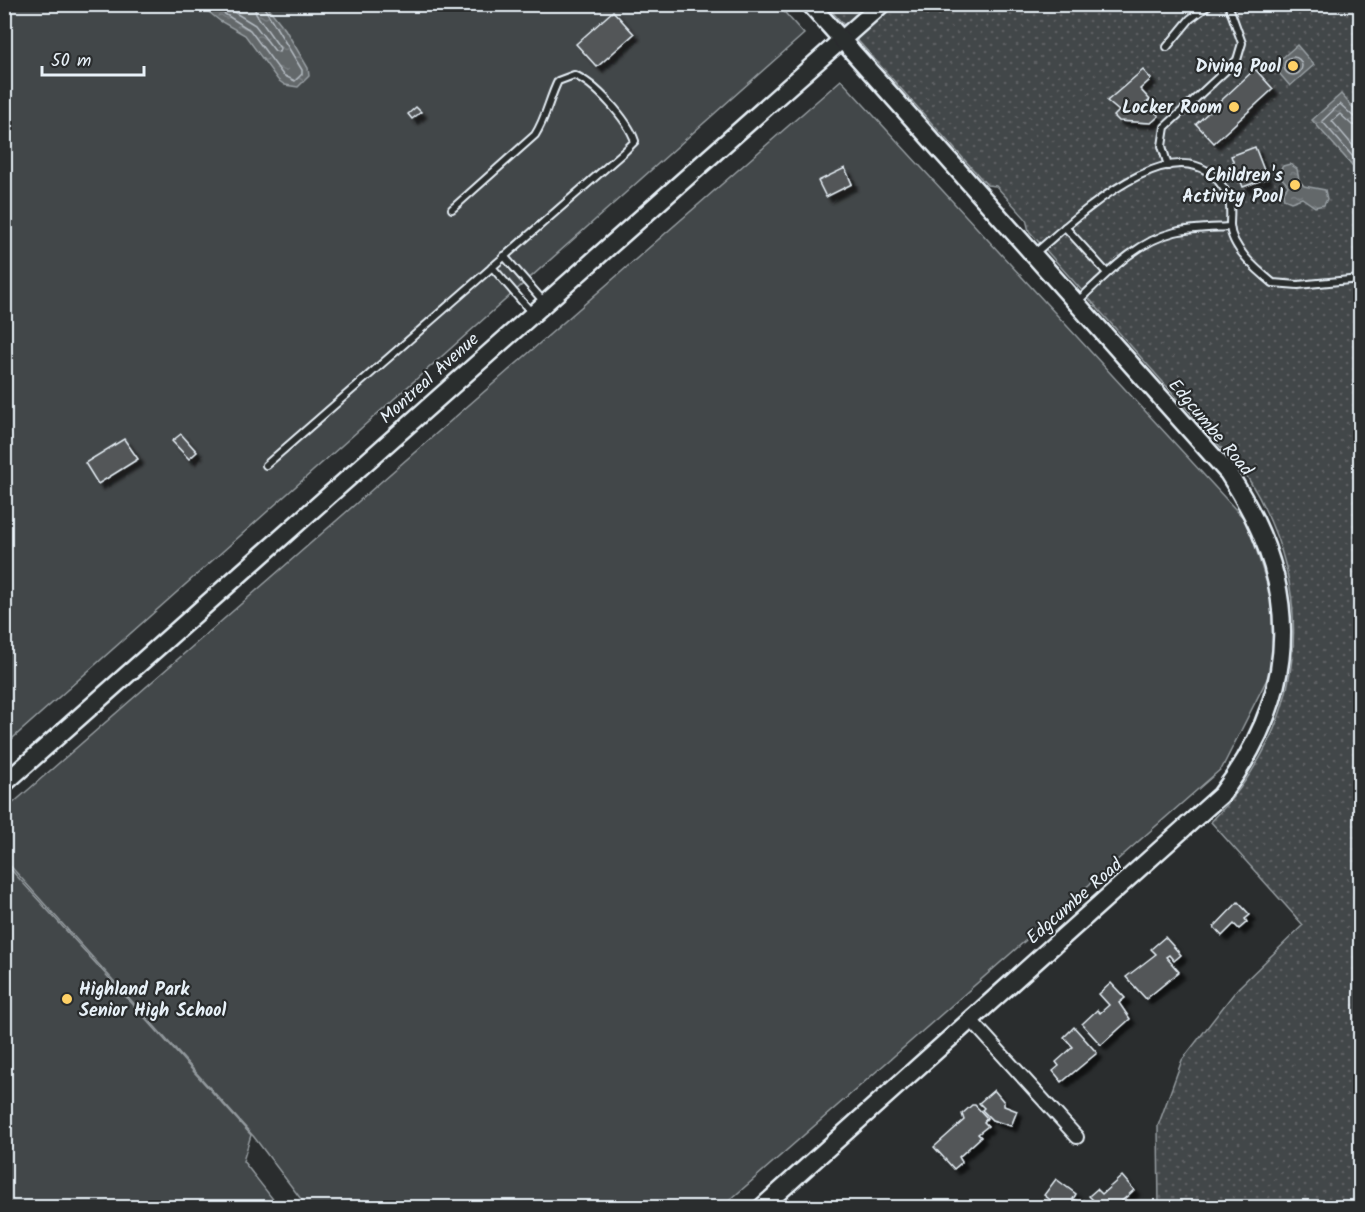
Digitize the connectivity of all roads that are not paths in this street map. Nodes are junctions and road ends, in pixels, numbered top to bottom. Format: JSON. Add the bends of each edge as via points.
{"nodes":[{"id":1,"x":810,"y":4,"type":"edge"},
{"id":2,"x":882,"y":4,"type":"edge"},
{"id":3,"x":1210,"y":4,"type":"edge"},
{"id":4,"x":1228,"y":4,"type":"edge"},
{"id":5,"x":842,"y":39,"type":"junction"},
{"id":6,"x":1167,"y":47,"type":"dead end"},
{"id":7,"x":1168,"y":166,"type":"junction"},
{"id":8,"x":452,"y":209,"type":"dead end"},
{"id":9,"x":1065,"y":227,"type":"junction"},
{"id":10,"x":1230,"y":227,"type":"junction"},
{"id":11,"x":1034,"y":255,"type":"junction"},
{"id":12,"x":504,"y":256,"type":"junction"},
{"id":13,"x":492,"y":267,"type":"junction"},
{"id":14,"x":1107,"y":273,"type":"junction"},
{"id":15,"x":1360,"y":279,"type":"edge"},
{"id":16,"x":1076,"y":303,"type":"junction"},
{"id":17,"x":538,"y":307,"type":"junction"},
{"id":18,"x":267,"y":465,"type":"dead end"},
{"id":19,"x":4,"y":784,"type":"edge"},
{"id":20,"x":970,"y":1019,"type":"junction"},
{"id":21,"x":1077,"y":1137,"type":"dead end"},
{"id":22,"x":760,"y":1208,"type":"edge"}],
"edges":[{"from":1,"to":5,"type":"street","name":"Edgcumbe Road"},
{"from":2,"to":5,"type":"street","name":"Montreal Avenue"},
{"from":3,"to":6,"type":"lane","via":[[1190,19]]},
{"from":4,"to":7,"type":"lane","via":[[1242,43],[1237,60],[1165,127],[1162,146]]},
{"from":5,"to":11,"type":"street","name":"Edgcumbe Road"},
{"from":5,"to":17,"type":"street","name":"Montreal Avenue"},
{"from":7,"to":9,"type":"lane","via":[[1119,186]]},
{"from":7,"to":10,"type":"lane","via":[[1178,162],[1208,172],[1228,194]]},
{"from":8,"to":12,"type":"lane","via":[[535,135],[558,81],[574,75],[587,80],[632,130],[635,141]]},
{"from":9,"to":11,"type":"lane"},
{"from":9,"to":14,"type":"lane"},
{"from":10,"to":14,"type":"lane","via":[[1188,230],[1158,238]]},
{"from":10,"to":15,"type":"lane","via":[[1235,242],[1273,283],[1298,285]]},
{"from":11,"to":16,"type":"street","name":"Edgcumbe Road"},
{"from":12,"to":13,"type":"lane"},
{"from":12,"to":17,"type":"lane"},
{"from":13,"to":17,"type":"lane"},
{"from":13,"to":18,"type":"lane"},
{"from":14,"to":16,"type":"lane"},
{"from":16,"to":20,"type":"street","name":"Edgcumbe Road","via":[[1228,473],[1248,502],[1261,527],[1277,580],[1282,635],[1279,675],[1262,728],[1221,795]]},
{"from":17,"to":19,"type":"street","name":"Montreal Avenue"},
{"from":20,"to":21,"type":"street"},
{"from":20,"to":22,"type":"street","name":"Edgcumbe Road"}]}
